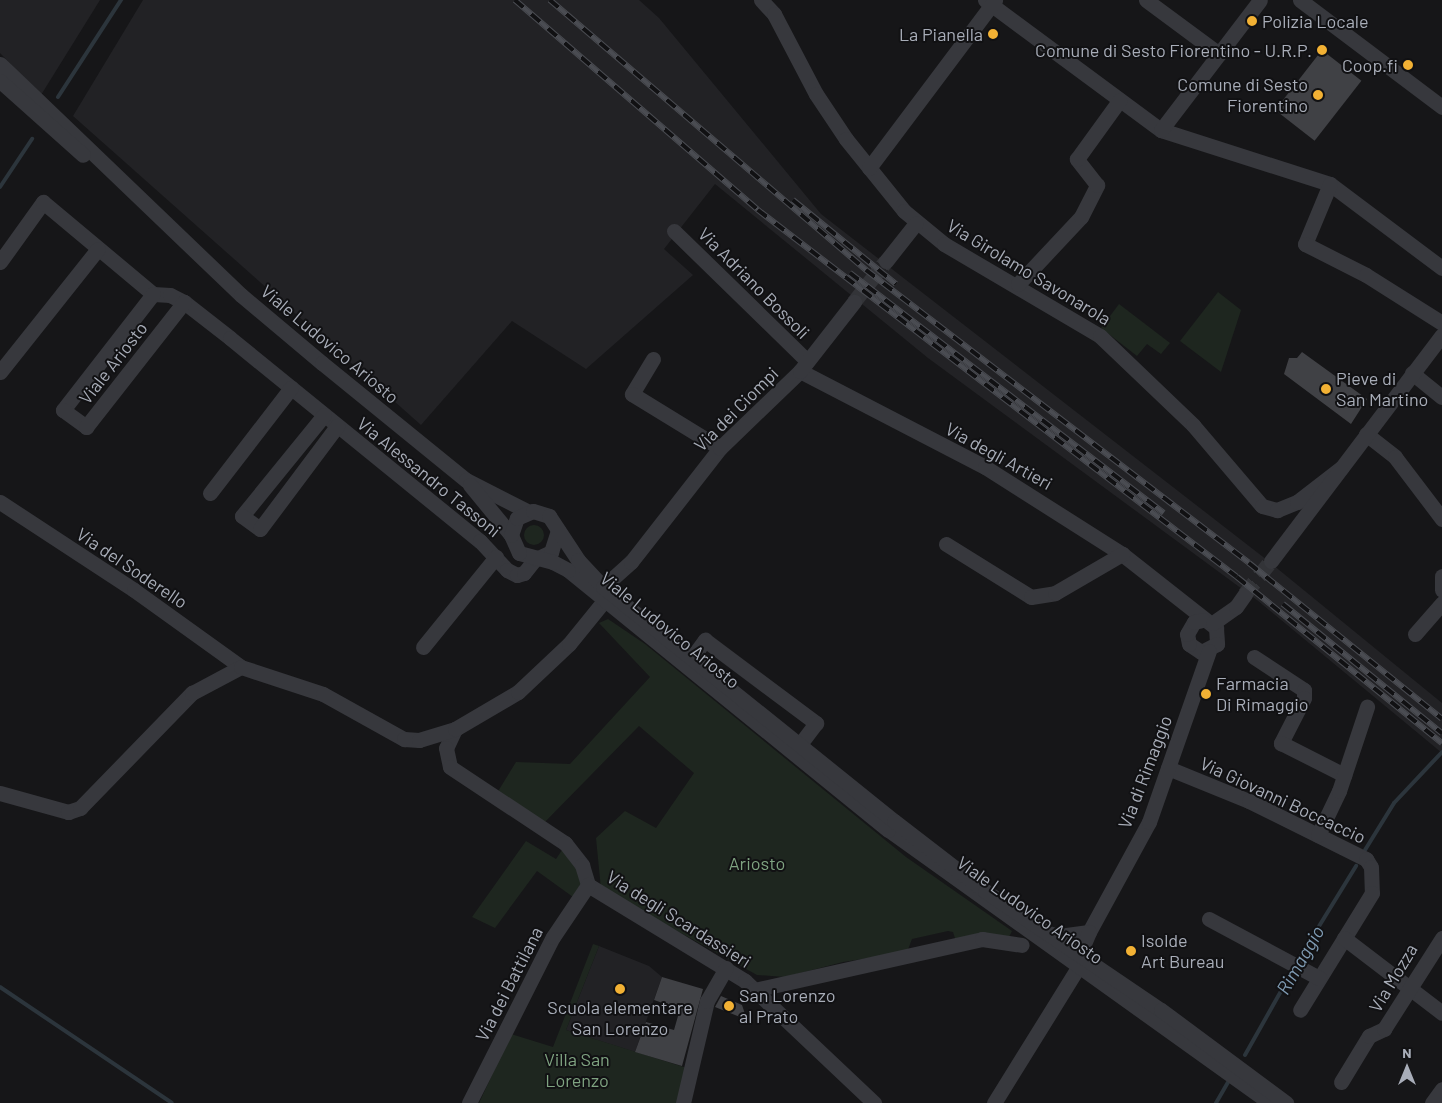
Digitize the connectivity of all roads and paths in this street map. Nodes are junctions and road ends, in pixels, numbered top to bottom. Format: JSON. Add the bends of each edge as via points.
{"nodes":[{"id":1,"x":1146,"y":0,"type":"edge"},
{"id":2,"x":1260,"y":0,"type":"edge"},
{"id":3,"x":1301,"y":0,"type":"edge"},
{"id":4,"x":763,"y":1,"type":"edge"},
{"id":5,"x":990,"y":2,"type":"edge"},
{"id":6,"x":1220,"y":54,"type":"junction"},
{"id":7,"x":0,"y":64,"type":"edge"},
{"id":8,"x":0,"y":81,"type":"edge"},
{"id":9,"x":1119,"y":100,"type":"junction"},
{"id":10,"x":1442,"y":107,"type":"edge"},
{"id":11,"x":1161,"y":130,"type":"junction"},
{"id":12,"x":869,"y":168,"type":"junction"},
{"id":13,"x":1330,"y":184,"type":"junction"},
{"id":14,"x":916,"y":223,"type":"junction"},
{"id":15,"x":674,"y":231,"type":"dead end"},
{"id":16,"x":174,"y":232,"type":"junction"},
{"id":17,"x":98,"y":249,"type":"junction"},
{"id":18,"x":886,"y":261,"type":"tunnel mouth"},
{"id":19,"x":0,"y":262,"type":"edge"},
{"id":20,"x":1442,"y":268,"type":"edge"},
{"id":21,"x":1018,"y":284,"type":"junction"},
{"id":22,"x":153,"y":294,"type":"junction"},
{"id":23,"x":184,"y":302,"type":"junction"},
{"id":24,"x":854,"y":302,"type":"tunnel mouth"},
{"id":25,"x":1442,"y":323,"type":"edge"},
{"id":26,"x":1439,"y":345,"type":"edge"},
{"id":27,"x":653,"y":359,"type":"dead end"},
{"id":28,"x":804,"y":366,"type":"junction"},
{"id":29,"x":0,"y":372,"type":"edge"},
{"id":30,"x":1412,"y":373,"type":"junction"},
{"id":31,"x":291,"y":388,"type":"junction"},
{"id":32,"x":1442,"y":397,"type":"edge"},
{"id":33,"x":324,"y":415,"type":"junction"},
{"id":34,"x":338,"y":426,"type":"junction"},
{"id":35,"x":1366,"y":434,"type":"junction"},
{"id":36,"x":720,"y":448,"type":"junction"},
{"id":37,"x":1341,"y":468,"type":"junction"},
{"id":38,"x":466,"y":480,"type":"junction"},
{"id":39,"x":210,"y":493,"type":"dead end"},
{"id":40,"x":0,"y":502,"type":"edge"},
{"id":41,"x":529,"y":512,"type":"junction"},
{"id":42,"x":1442,"y":519,"type":"edge"},
{"id":43,"x":558,"y":530,"type":"junction"},
{"id":44,"x":511,"y":535,"type":"junction"},
{"id":45,"x":946,"y":544,"type":"dead end"},
{"id":46,"x":1122,"y":554,"type":"junction"},
{"id":47,"x":496,"y":557,"type":"junction"},
{"id":48,"x":536,"y":559,"type":"junction"},
{"id":49,"x":1271,"y":561,"type":"tunnel mouth"},
{"id":50,"x":1442,"y":576,"type":"edge"},
{"id":51,"x":1442,"y":590,"type":"edge"},
{"id":52,"x":1055,"y":593,"type":"junction"},
{"id":53,"x":1168,"y":593,"type":"junction"},
{"id":54,"x":1245,"y":594,"type":"tunnel mouth"},
{"id":55,"x":602,"y":599,"type":"junction"},
{"id":56,"x":1442,"y":604,"type":"edge"},
{"id":57,"x":1044,"y":608,"type":"dead end"},
{"id":58,"x":1208,"y":622,"type":"junction"},
{"id":59,"x":1188,"y":629,"type":"junction"},
{"id":60,"x":1415,"y":634,"type":"dead end"},
{"id":61,"x":423,"y":647,"type":"dead end"},
{"id":62,"x":1203,"y":651,"type":"junction"},
{"id":63,"x":1254,"y":657,"type":"dead end"},
{"id":64,"x":691,"y":659,"type":"junction"},
{"id":65,"x":241,"y":667,"type":"junction"},
{"id":66,"x":1366,"y":707,"type":"dead end"},
{"id":67,"x":455,"y":729,"type":"junction"},
{"id":68,"x":776,"y":739,"type":"junction"},
{"id":69,"x":800,"y":744,"type":"junction"},
{"id":70,"x":1168,"y":768,"type":"junction"},
{"id":71,"x":1344,"y":775,"type":"junction"},
{"id":72,"x":0,"y":793,"type":"edge"},
{"id":73,"x":1318,"y":835,"type":"junction"},
{"id":74,"x":588,"y":885,"type":"junction"},
{"id":75,"x":1209,"y":919,"type":"dead end"},
{"id":76,"x":1038,"y":928,"type":"junction"},
{"id":77,"x":1089,"y":932,"type":"junction"},
{"id":78,"x":1344,"y":938,"type":"junction"},
{"id":79,"x":1442,"y":938,"type":"edge"},
{"id":80,"x":1022,"y":946,"type":"dead end"},
{"id":81,"x":1079,"y":961,"type":"junction"},
{"id":82,"x":726,"y":968,"type":"junction"},
{"id":83,"x":1319,"y":978,"type":"junction"},
{"id":84,"x":1408,"y":988,"type":"junction"},
{"id":85,"x":754,"y":990,"type":"junction"},
{"id":86,"x":1300,"y":1010,"type":"dead end"},
{"id":87,"x":1442,"y":1013,"type":"edge"},
{"id":88,"x":1341,"y":1082,"type":"dead end"},
{"id":89,"x":1256,"y":1085,"type":"junction"},
{"id":90,"x":469,"y":1103,"type":"edge"},
{"id":91,"x":683,"y":1103,"type":"edge"},
{"id":92,"x":874,"y":1103,"type":"edge"},
{"id":93,"x":994,"y":1103,"type":"edge"},
{"id":94,"x":1270,"y":1103,"type":"edge"},
{"id":95,"x":1286,"y":1103,"type":"edge"}],
"edges":[{"from":1,"to":6,"type":"street"},
{"from":2,"to":6,"type":"street"},
{"from":3,"to":10,"type":"street"},
{"from":4,"to":12,"type":"street","name":"Via Girolamo Savonarola","via":[[793,46],[816,94]]},
{"from":5,"to":9,"type":"street"},
{"from":5,"to":12,"type":"street"},
{"from":6,"to":11,"type":"street"},
{"from":7,"to":16,"type":"street","name":"Viale Ludovico Ariosto"},
{"from":8,"to":16,"type":"street","name":"Viale Ludovico Ariosto"},
{"from":9,"to":11,"type":"street"},
{"from":9,"to":21,"type":"street","via":[[1077,159],[1097,185],[1081,216]]},
{"from":11,"to":13,"type":"street","via":[[1304,173]]},
{"from":12,"to":14,"type":"street","name":"Via Girolamo Savonarola"},
{"from":13,"to":20,"type":"street"},
{"from":13,"to":25,"type":"street","via":[[1305,244],[1366,275]]},
{"from":14,"to":18,"type":"street"},
{"from":14,"to":21,"type":"street","name":"Via Girolamo Savonarola","via":[[944,244]]},
{"from":15,"to":28,"type":"street","name":"Via Adriano Bossoli"},
{"from":16,"to":38,"type":"street","name":"Viale Ludovico Ariosto","via":[[314,357]]},
{"from":17,"to":19,"type":"street","name":"Via Alessandro Tassoni","via":[[43,202]]},
{"from":17,"to":22,"type":"street","name":"Via Alessandro Tassoni"},
{"from":17,"to":29,"type":"street"},
{"from":21,"to":37,"type":"street","name":"Via Girolamo Savonarola","via":[[1085,325],[1122,354],[1193,425],[1265,508],[1281,509],[1308,497]]},
{"from":22,"to":23,"type":"street","name":"Via Alessandro Tassoni","via":[[170,295]]},
{"from":22,"to":23,"type":"street","name":"Viale Ariosto","via":[[63,410],[86,427]]},
{"from":23,"to":31,"type":"street","name":"Via Alessandro Tassoni"},
{"from":24,"to":28,"type":"street","name":"Via dei Ciompi"},
{"from":26,"to":30,"type":"street"},
{"from":27,"to":36,"type":"street","via":[[632,394]]},
{"from":28,"to":36,"type":"street","name":"Via dei Ciompi"},
{"from":28,"to":46,"type":"street","name":"Via degli Artieri","via":[[985,467]]},
{"from":30,"to":32,"type":"street"},
{"from":30,"to":35,"type":"street"},
{"from":31,"to":33,"type":"street","name":"Via Alessandro Tassoni"},
{"from":31,"to":39,"type":"street"},
{"from":33,"to":34,"type":"street","name":"Via Alessandro Tassoni"},
{"from":33,"to":34,"type":"street","name":"Via Alessandro Tassoni","via":[[242,516],[260,529]]},
{"from":34,"to":47,"type":"street","name":"Via Alessandro Tassoni"},
{"from":35,"to":37,"type":"street"},
{"from":35,"to":42,"type":"street","via":[[1395,457]]},
{"from":36,"to":55,"type":"street","name":"Via dei Ciompi"},
{"from":37,"to":49,"type":"street"},
{"from":38,"to":41,"type":"street","name":"Viale Ludovico Ariosto"},
{"from":38,"to":44,"type":"street","name":"Viale Ludovico Ariosto"},
{"from":40,"to":65,"type":"street","name":"Via del Soderello","via":[[134,590]]},
{"from":41,"to":43,"type":"street","name":"Viale Ludovico Ariosto","via":[[546,514]]},
{"from":41,"to":44,"type":"street","via":[[517,518]]},
{"from":43,"to":48,"type":"street","via":[[551,552]]},
{"from":43,"to":55,"type":"street","name":"Viale Ludovico Ariosto"},
{"from":44,"to":48,"type":"street","name":"Viale Ludovico Ariosto","via":[[519,553]]},
{"from":45,"to":52,"type":"street","via":[[1018,591],[1032,596]]},
{"from":46,"to":52,"type":"street"},
{"from":46,"to":53,"type":"street","name":"Via degli Artieri"},
{"from":47,"to":48,"type":"street","name":"Via Alessandro Tassoni","via":[[517,575],[524,573]]},
{"from":47,"to":61,"type":"street","name":"Via Alessandro Tassoni"},
{"from":48,"to":55,"type":"street","name":"Viale Ludovico Ariosto","via":[[568,570]]},
{"from":50,"to":51,"type":"street"},
{"from":52,"to":57,"type":"street"},
{"from":53,"to":58,"type":"street","name":"Via degli Artieri"},
{"from":53,"to":59,"type":"street","name":"Via degli Artieri"},
{"from":54,"to":58,"type":"street","via":[[1236,607]]},
{"from":55,"to":64,"type":"street","name":"Viale Ludovico Ariosto"},
{"from":55,"to":67,"type":"street","name":"Via dei Ciompi","via":[[518,692]]},
{"from":55,"to":68,"type":"street","name":"Viale Ludovico Ariosto"},
{"from":56,"to":60,"type":"street"},
{"from":58,"to":59,"type":"street"},
{"from":58,"to":62,"type":"street","name":"Via di Rimaggio","via":[[1218,638]]},
{"from":59,"to":62,"type":"street","name":"Via di Rimaggio","via":[[1189,644]]},
{"from":62,"to":70,"type":"street","name":"Via di Rimaggio","via":[[1199,674]]},
{"from":63,"to":71,"type":"street","via":[[1304,690],[1304,698],[1281,743]]},
{"from":64,"to":69,"type":"street","name":"Viale Ludovico Ariosto"},
{"from":64,"to":69,"type":"street","name":"Viale Ludovico Ariosto","via":[[705,640],[816,723]]},
{"from":65,"to":67,"type":"street","via":[[323,694],[404,739],[419,740]]},
{"from":65,"to":72,"type":"street","via":[[192,693],[80,808],[61,811]]},
{"from":66,"to":71,"type":"street"},
{"from":67,"to":74,"type":"street","name":"Via degli Scardassieri","via":[[446,748],[450,767],[565,843],[582,865]]},
{"from":68,"to":69,"type":"street","name":"Viale Ludovico Ariosto","via":[[791,746]]},
{"from":68,"to":81,"type":"street","name":"Viale Ludovico Ariosto","via":[[948,876]]},
{"from":69,"to":76,"type":"street","name":"Viale Ludovico Ariosto","via":[[894,821]]},
{"from":70,"to":73,"type":"street","name":"Via Giovanni Boccaccio"},
{"from":70,"to":77,"type":"street","name":"Via di Rimaggio","via":[[1149,822]]},
{"from":71,"to":73,"type":"street"},
{"from":73,"to":78,"type":"street","name":"Via Giovanni Boccaccio","via":[[1355,853],[1371,867],[1372,893]]},
{"from":74,"to":82,"type":"street","name":"Via degli Scardassieri"},
{"from":74,"to":90,"type":"street","name":"Via dei Battilana","via":[[553,937]]},
{"from":75,"to":83,"type":"street"},
{"from":76,"to":77,"type":"street","via":[[1059,936]]},
{"from":76,"to":81,"type":"street","name":"Viale Ludovico Ariosto"},
{"from":77,"to":81,"type":"street","name":"Via di Rimaggio"},
{"from":78,"to":83,"type":"street","name":"Via Giovanni Boccaccio"},
{"from":78,"to":84,"type":"street"},
{"from":79,"to":84,"type":"street","name":"Via Mozza"},
{"from":80,"to":85,"type":"street","name":"Via degli Scardassieri","via":[[982,940]]},
{"from":81,"to":89,"type":"street","name":"Viale Ludovico Ariosto"},
{"from":81,"to":93,"type":"street","name":"Via di Rimaggio"},
{"from":82,"to":85,"type":"street","name":"Via degli Scardassieri"},
{"from":82,"to":91,"type":"street","via":[[707,1001]]},
{"from":83,"to":86,"type":"street","name":"Via Giovanni Boccaccio"},
{"from":84,"to":87,"type":"street"},
{"from":84,"to":88,"type":"street","name":"Via Mozza","via":[[1384,1029],[1369,1036]]},
{"from":85,"to":92,"type":"street"},
{"from":89,"to":94,"type":"street","name":"Viale Ludovico Ariosto"},
{"from":89,"to":95,"type":"street","name":"Viale Ludovico Ariosto"}]}
